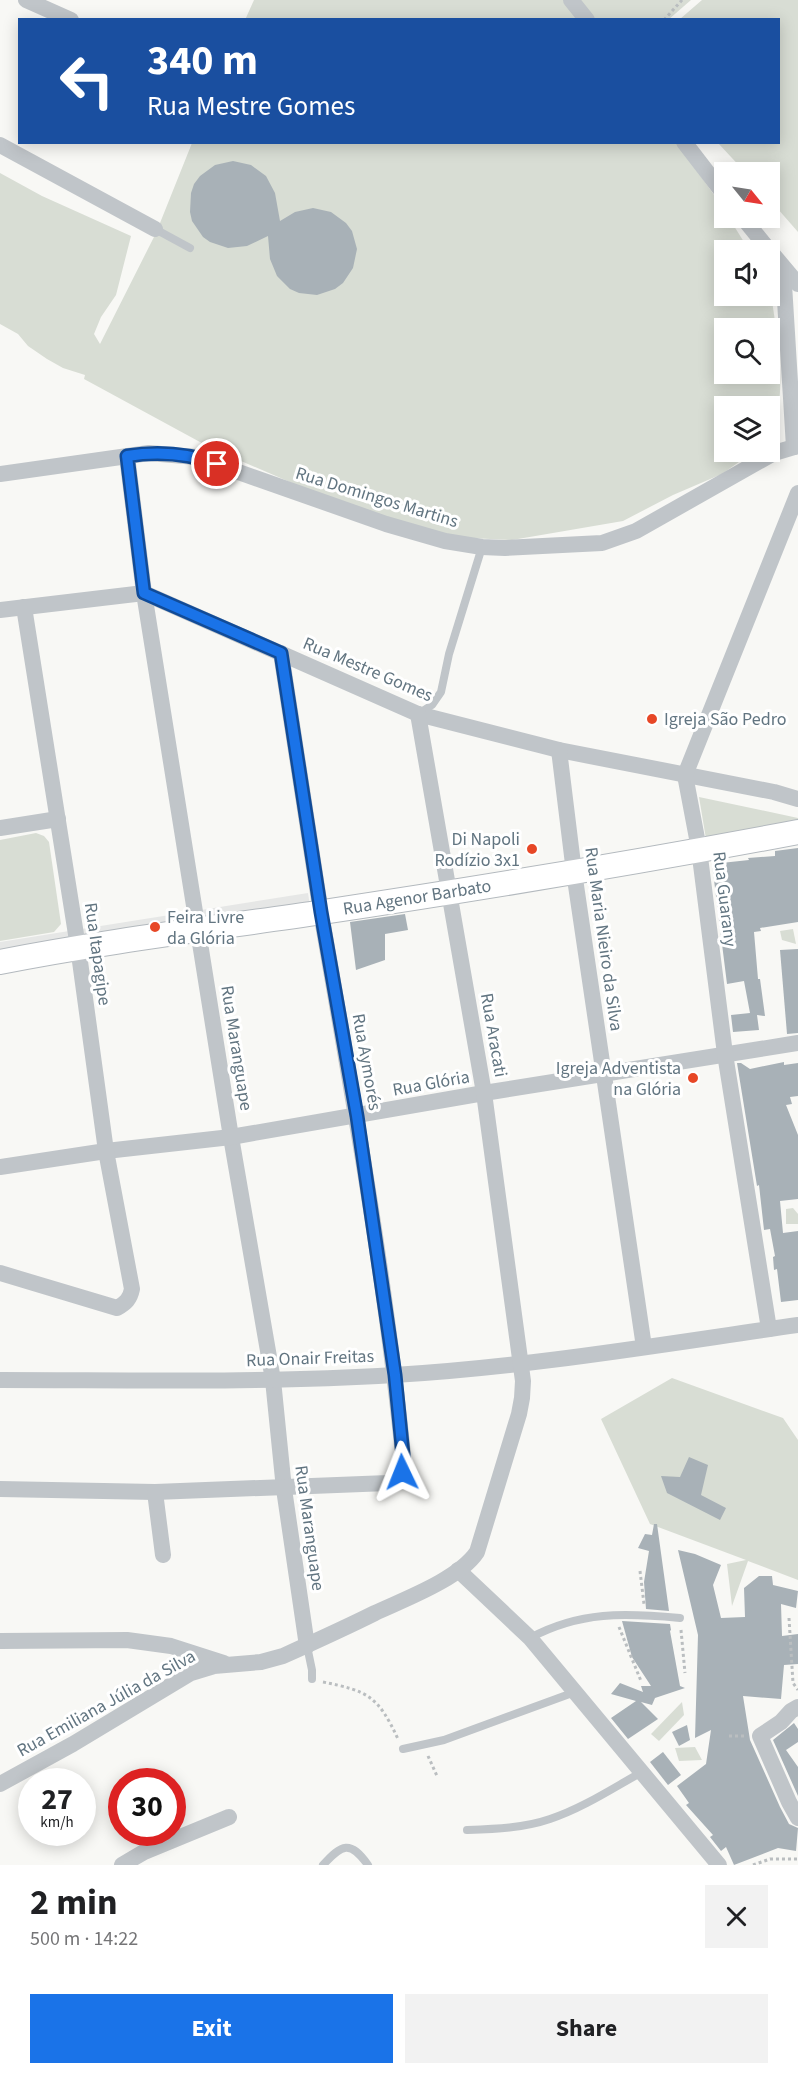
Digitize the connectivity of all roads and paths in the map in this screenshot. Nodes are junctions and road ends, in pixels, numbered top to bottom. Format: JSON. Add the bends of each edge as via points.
{"nodes":[{"id":1,"x":26,"y":0,"type":"edge"},
{"id":2,"x":571,"y":0,"type":"edge"},
{"id":3,"x":682,"y":0,"type":"edge"},
{"id":4,"x":66,"y":18,"type":"edge"},
{"id":5,"x":584,"y":18,"type":"edge"},
{"id":6,"x":666,"y":18,"type":"edge"},
{"id":7,"x":686,"y":144,"type":"edge"},
{"id":8,"x":0,"y":145,"type":"edge"},
{"id":9,"x":714,"y":181,"type":"edge"},
{"id":10,"x":751,"y":228,"type":"edge"},
{"id":11,"x":155,"y":229,"type":"joint"},
{"id":12,"x":760,"y":240,"type":"edge"},
{"id":13,"x":190,"y":248,"type":"dead end"},
{"id":14,"x":780,"y":264,"type":"edge"},
{"id":15,"x":783,"y":268,"type":"junction"},
{"id":16,"x":798,"y":284,"type":"edge"},
{"id":17,"x":796,"y":447,"type":"edge"},
{"id":18,"x":127,"y":456,"type":"junction"},
{"id":19,"x":0,"y":474,"type":"edge"},
{"id":20,"x":798,"y":493,"type":"edge"},
{"id":21,"x":482,"y":547,"type":"junction"},
{"id":22,"x":144,"y":593,"type":"junction"},
{"id":23,"x":24,"y":607,"type":"junction"},
{"id":24,"x":0,"y":610,"type":"edge"},
{"id":25,"x":281,"y":653,"type":"junction"},
{"id":26,"x":418,"y":714,"type":"junction"},
{"id":27,"x":559,"y":750,"type":"junction"},
{"id":28,"x":685,"y":775,"type":"junction"},
{"id":29,"x":798,"y":799,"type":"edge"},
{"id":30,"x":58,"y":819,"type":"junction"},
{"id":31,"x":0,"y":828,"type":"edge"},
{"id":32,"x":798,"y":832,"type":"edge"},
{"id":33,"x":699,"y":849,"type":"junction"},
{"id":34,"x":574,"y":872,"type":"junction"},
{"id":35,"x":450,"y":892,"type":"junction"},
{"id":36,"x":321,"y":912,"type":"junction"},
{"id":37,"x":198,"y":929,"type":"junction"},
{"id":38,"x":78,"y":947,"type":"junction"},
{"id":39,"x":0,"y":962,"type":"edge"},
{"id":40,"x":798,"y":1043,"type":"edge"},
{"id":41,"x":725,"y":1054,"type":"junction"},
{"id":42,"x":604,"y":1073,"type":"junction"},
{"id":43,"x":484,"y":1093,"type":"junction"},
{"id":44,"x":357,"y":1116,"type":"junction"},
{"id":45,"x":231,"y":1137,"type":"junction"},
{"id":46,"x":106,"y":1151,"type":"junction"},
{"id":47,"x":0,"y":1167,"type":"edge"},
{"id":48,"x":0,"y":1273,"type":"edge"},
{"id":49,"x":798,"y":1325,"type":"edge"},
{"id":50,"x":769,"y":1329,"type":"junction"},
{"id":51,"x":644,"y":1347,"type":"junction"},
{"id":52,"x":520,"y":1363,"type":"junction"},
{"id":53,"x":395,"y":1375,"type":"junction"},
{"id":54,"x":0,"y":1380,"type":"edge"},
{"id":55,"x":273,"y":1380,"type":"junction"},
{"id":56,"x":285,"y":1488,"type":"junction"},
{"id":57,"x":0,"y":1490,"type":"edge"},
{"id":58,"x":155,"y":1492,"type":"junction"},
{"id":59,"x":163,"y":1555,"type":"dead end"},
{"id":60,"x":458,"y":1570,"type":"junction"},
{"id":61,"x":640,"y":1571,"type":"dead end"},
{"id":62,"x":613,"y":1614,"type":"junction"},
{"id":63,"x":645,"y":1615,"type":"junction"},
{"id":64,"x":680,"y":1618,"type":"joint"},
{"id":65,"x":789,"y":1618,"type":"dead end"},
{"id":66,"x":530,"y":1638,"type":"junction"},
{"id":67,"x":0,"y":1641,"type":"edge"},
{"id":68,"x":307,"y":1646,"type":"junction"},
{"id":69,"x":225,"y":1664,"type":"junction"},
{"id":70,"x":685,"y":1673,"type":"dead end"},
{"id":71,"x":312,"y":1679,"type":"joint"},
{"id":72,"x":641,"y":1681,"type":"dead end"},
{"id":73,"x":798,"y":1690,"type":"edge"},
{"id":74,"x":575,"y":1692,"type":"junction"},
{"id":75,"x":798,"y":1707,"type":"edge"},
{"id":76,"x":424,"y":1746,"type":"junction"},
{"id":77,"x":403,"y":1749,"type":"joint"},
{"id":78,"x":642,"y":1772,"type":"junction"},
{"id":79,"x":437,"y":1776,"type":"dead end"},
{"id":80,"x":0,"y":1784,"type":"edge"},
{"id":81,"x":229,"y":1817,"type":"dead end"},
{"id":82,"x":798,"y":1818,"type":"edge"},
{"id":83,"x":467,"y":1830,"type":"dead end"},
{"id":84,"x":798,"y":1859,"type":"edge"},
{"id":85,"x":122,"y":1865,"type":"edge"},
{"id":86,"x":323,"y":1865,"type":"edge"},
{"id":87,"x":368,"y":1865,"type":"edge"},
{"id":88,"x":719,"y":1865,"type":"edge"},
{"id":89,"x":753,"y":1865,"type":"edge"}],
"edges":[{"from":1,"to":4,"type":"street"},
{"from":2,"to":5,"type":"street"},
{"from":3,"to":6,"type":"path"},
{"from":7,"to":9,"type":"street"},
{"from":8,"to":11,"type":"street"},
{"from":10,"to":12,"type":"street"},
{"from":11,"to":13,"type":"lane"},
{"from":14,"to":15,"type":"street"},
{"from":15,"to":16,"type":"street"},
{"from":15,"to":17,"type":"street"},
{"from":17,"to":21,"type":"street","name":"Rua Domingos Martins","via":[[774,453],[636,531],[602,543]]},
{"from":18,"to":19,"type":"street","name":"Rua Domingos Martins"},
{"from":18,"to":21,"type":"street","name":"Rua Domingos Martins","via":[[149,453],[196,457],[386,524]]},
{"from":18,"to":22,"type":"street","name":"Rua Maranguape"},
{"from":20,"to":28,"type":"street"},
{"from":21,"to":26,"type":"lane","via":[[441,692],[432,705]]},
{"from":22,"to":23,"type":"street"},
{"from":22,"to":25,"type":"street","name":"Rua Mestre Gomes"},
{"from":22,"to":37,"type":"street","name":"Rua Maranguape"},
{"from":23,"to":24,"type":"street"},
{"from":23,"to":30,"type":"street","name":"Rua Itapagipe"},
{"from":25,"to":26,"type":"street","name":"Rua Mestre Gomes"},
{"from":25,"to":36,"type":"street","name":"Rua Aymorés"},
{"from":26,"to":27,"type":"street","name":"Rua Mestre Gomes"},
{"from":26,"to":35,"type":"street","name":"Rua Aracati"},
{"from":27,"to":28,"type":"street","name":"Rua Mestre Gomes"},
{"from":27,"to":34,"type":"street","name":"Rua Maria Nieiro da Silva"},
{"from":28,"to":29,"type":"street","name":"Rua Mestre Gomes"},
{"from":28,"to":33,"type":"street","name":"Rua Guarany"},
{"from":30,"to":31,"type":"street"},
{"from":30,"to":38,"type":"street","name":"Rua Itapagipe"},
{"from":32,"to":33,"type":"street","name":"Rua Agenor Barbato"},
{"from":33,"to":34,"type":"street","name":"Rua Agenor Barbato"},
{"from":33,"to":41,"type":"street","name":"Rua Guarany"},
{"from":34,"to":35,"type":"street","name":"Rua Agenor Barbato"},
{"from":34,"to":42,"type":"street","name":"Rua Maria Nieiro da Silva"},
{"from":35,"to":36,"type":"street","name":"Rua Agenor Barbato"},
{"from":35,"to":43,"type":"street","name":"Rua Aracati"},
{"from":36,"to":37,"type":"street","name":"Rua Agenor Barbato"},
{"from":36,"to":44,"type":"street","name":"Rua Aymorés"},
{"from":37,"to":38,"type":"street","name":"Rua Agenor Barbato"},
{"from":37,"to":45,"type":"street","name":"Rua Maranguape"},
{"from":38,"to":39,"type":"street","name":"Rua Agenor Barbato"},
{"from":38,"to":46,"type":"street","name":"Rua Itapagipe"},
{"from":40,"to":41,"type":"street","name":"Rua Glória"},
{"from":41,"to":42,"type":"street","name":"Rua Glória"},
{"from":41,"to":50,"type":"street","name":"Rua Guarany"},
{"from":42,"to":43,"type":"street","name":"Rua Glória"},
{"from":42,"to":51,"type":"street","name":"Rua Maria Nieiro da Silva"},
{"from":43,"to":44,"type":"street","name":"Rua Glória"},
{"from":43,"to":52,"type":"street","name":"Rua Aracati"},
{"from":44,"to":45,"type":"street","name":"Rua Glória"},
{"from":44,"to":53,"type":"street","name":"Rua Aymorés"},
{"from":45,"to":46,"type":"street","name":"Rua Glória"},
{"from":45,"to":55,"type":"street","name":"Rua Maranguape"},
{"from":46,"to":47,"type":"street","name":"Rua Glória"},
{"from":46,"to":48,"type":"street","name":"Rua Itapagipe","via":[[132,1289],[125,1304],[117,1308]]},
{"from":49,"to":50,"type":"street","name":"Rua Onair Freitas"},
{"from":50,"to":51,"type":"street","name":"Rua Onair Freitas"},
{"from":51,"to":52,"type":"street","name":"Rua Onair Freitas"},
{"from":52,"to":53,"type":"street","name":"Rua Onair Freitas"},
{"from":52,"to":60,"type":"street","name":"Rua Emiliana Júlia da Silva","via":[[523,1390],[519,1414],[477,1552]]},
{"from":53,"to":55,"type":"street","name":"Rua Onair Freitas"},
{"from":53,"to":56,"type":"street","name":"Rua Aymorés","via":[[404,1465],[395,1482]]},
{"from":54,"to":55,"type":"street","name":"Rua Onair Freitas"},
{"from":55,"to":56,"type":"street","name":"Rua Maranguape"},
{"from":56,"to":58,"type":"street"},
{"from":56,"to":68,"type":"street","name":"Rua Maranguape"},
{"from":57,"to":58,"type":"street"},
{"from":58,"to":59,"type":"street"},
{"from":60,"to":66,"type":"street"},
{"from":60,"to":68,"type":"street","name":"Rua Emiliana Júlia da Silva","via":[[421,1592]]},
{"from":61,"to":63,"type":"path"},
{"from":62,"to":63,"type":"lane"},
{"from":62,"to":66,"type":"lane","via":[[570,1621]]},
{"from":62,"to":72,"type":"path"},
{"from":63,"to":64,"type":"lane"},
{"from":64,"to":70,"type":"path"},
{"from":65,"to":73,"type":"path","via":[[793,1683]]},
{"from":66,"to":74,"type":"street"},
{"from":67,"to":69,"type":"street","via":[[127,1640],[171,1646]]},
{"from":68,"to":69,"type":"street","name":"Rua Emiliana Júlia da Silva","via":[[272,1660]]},
{"from":68,"to":71,"type":"lane"},
{"from":69,"to":80,"type":"street","name":"Rua Emiliana Júlia da Silva","via":[[191,1673]]},
{"from":71,"to":77,"type":"path","via":[[368,1695],[387,1714]]},
{"from":74,"to":76,"type":"lane"},
{"from":74,"to":78,"type":"street"},
{"from":75,"to":82,"type":"street","via":[[760,1736]]},
{"from":76,"to":77,"type":"lane"},
{"from":76,"to":79,"type":"path"},
{"from":78,"to":83,"type":"lane","via":[[550,1819]]},
{"from":78,"to":88,"type":"street"},
{"from":81,"to":85,"type":"street"},
{"from":84,"to":89,"type":"path","via":[[770,1858]]},
{"from":86,"to":87,"type":"lane","via":[[345,1847]]}]}
